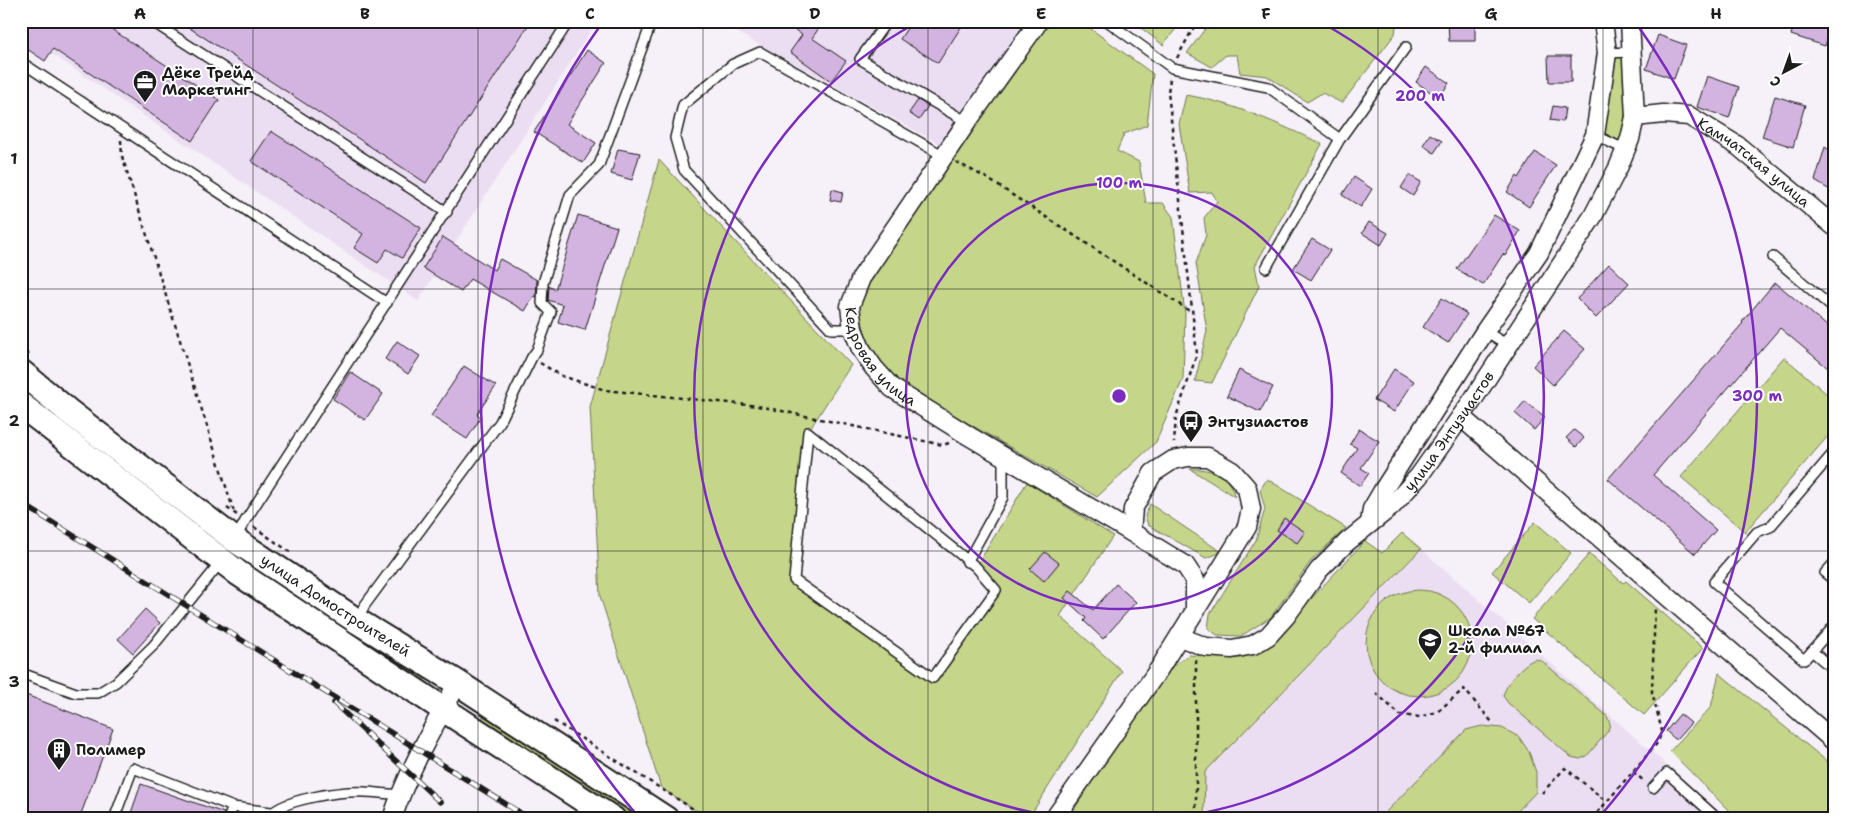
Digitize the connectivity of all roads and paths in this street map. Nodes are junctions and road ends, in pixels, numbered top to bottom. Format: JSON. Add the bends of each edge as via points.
{"nodes":[{"id":1,"x":151,"y":21,"type":"edge"},
{"id":2,"x":569,"y":21,"type":"edge"},
{"id":3,"x":652,"y":21,"type":"edge"},
{"id":4,"x":887,"y":21,"type":"edge"},
{"id":5,"x":1038,"y":21,"type":"edge"},
{"id":6,"x":1107,"y":21,"type":"edge"},
{"id":7,"x":1198,"y":21,"type":"edge"},
{"id":8,"x":1603,"y":21,"type":"edge"},
{"id":9,"x":1630,"y":21,"type":"edge"},
{"id":10,"x":1406,"y":47,"type":"dead end"},
{"id":11,"x":1631,"y":52,"type":"junction"},
{"id":12,"x":1607,"y":53,"type":"junction"},
{"id":13,"x":21,"y":62,"type":"edge"},
{"id":14,"x":1172,"y":68,"type":"junction"},
{"id":15,"x":1635,"y":117,"type":"junction"},
{"id":16,"x":966,"y":122,"type":"junction"},
{"id":17,"x":119,"y":126,"type":"junction"},
{"id":18,"x":1595,"y":135,"type":"junction"},
{"id":19,"x":1340,"y":139,"type":"junction"},
{"id":20,"x":1626,"y":150,"type":"junction"},
{"id":21,"x":944,"y":156,"type":"junction"},
{"id":22,"x":447,"y":212,"type":"junction"},
{"id":23,"x":1835,"y":226,"type":"edge"},
{"id":24,"x":1773,"y":257,"type":"dead end"},
{"id":25,"x":1266,"y":268,"type":"dead end"},
{"id":26,"x":387,"y":303,"type":"junction"},
{"id":27,"x":1835,"y":310,"type":"edge"},
{"id":28,"x":1191,"y":312,"type":"junction"},
{"id":29,"x":852,"y":329,"type":"junction"},
{"id":30,"x":1485,"y":331,"type":"junction"},
{"id":31,"x":1508,"y":344,"type":"junction"},
{"id":32,"x":532,"y":357,"type":"junction"},
{"id":33,"x":21,"y":372,"type":"edge"},
{"id":34,"x":21,"y":405,"type":"edge"},
{"id":35,"x":1461,"y":417,"type":"junction"},
{"id":36,"x":969,"y":436,"type":"junction"},
{"id":37,"x":1835,"y":451,"type":"edge"},
{"id":38,"x":1003,"y":456,"type":"junction"},
{"id":39,"x":1173,"y":460,"type":"junction"},
{"id":40,"x":235,"y":514,"type":"dead end"},
{"id":41,"x":1370,"y":523,"type":"junction"},
{"id":42,"x":1131,"y":532,"type":"junction"},
{"id":43,"x":229,"y":550,"type":"junction"},
{"id":44,"x":968,"y":562,"type":"junction"},
{"id":45,"x":1835,"y":562,"type":"edge"},
{"id":46,"x":1835,"y":581,"type":"edge"},
{"id":47,"x":1656,"y":603,"type":"dead end"},
{"id":48,"x":1195,"y":611,"type":"junction"},
{"id":49,"x":357,"y":621,"type":"junction"},
{"id":50,"x":1835,"y":625,"type":"edge"},
{"id":51,"x":1188,"y":640,"type":"junction"},
{"id":52,"x":1812,"y":651,"type":"junction"},
{"id":53,"x":1835,"y":671,"type":"edge"},
{"id":54,"x":21,"y":673,"type":"edge"},
{"id":55,"x":458,"y":683,"type":"junction"},
{"id":56,"x":1376,"y":694,"type":"dead end"},
{"id":57,"x":443,"y":709,"type":"junction"},
{"id":58,"x":1492,"y":722,"type":"dead end"},
{"id":59,"x":1835,"y":742,"type":"edge"},
{"id":60,"x":1633,"y":772,"type":"junction"},
{"id":61,"x":1653,"y":788,"type":"joint"},
{"id":62,"x":1542,"y":793,"type":"dead end"},
{"id":63,"x":400,"y":794,"type":"junction"},
{"id":64,"x":1607,"y":802,"type":"junction"},
{"id":65,"x":233,"y":807,"type":"junction"},
{"id":66,"x":269,"y":816,"type":"edge"},
{"id":67,"x":114,"y":819,"type":"edge"},
{"id":68,"x":228,"y":819,"type":"edge"},
{"id":69,"x":392,"y":819,"type":"edge"},
{"id":70,"x":613,"y":819,"type":"edge"},
{"id":71,"x":666,"y":819,"type":"edge"},
{"id":72,"x":1054,"y":819,"type":"edge"},
{"id":73,"x":1196,"y":819,"type":"edge"},
{"id":74,"x":1592,"y":819,"type":"edge"},
{"id":75,"x":1718,"y":819,"type":"edge"}],
"edges":[{"from":1,"to":22,"type":"lane"},
{"from":2,"to":22,"type":"lane"},
{"from":3,"to":32,"type":"lane","via":[[599,165],[570,195],[543,282],[542,303],[551,312]]},
{"from":4,"to":16,"type":"lane","via":[[860,59]]},
{"from":5,"to":16,"type":"street","name":"Кедровая улица"},
{"from":6,"to":14,"type":"lane"},
{"from":7,"to":14,"type":"path"},
{"from":8,"to":12,"type":"street"},
{"from":9,"to":11,"type":"street","name":"улица Энтузиастов"},
{"from":10,"to":19,"type":"lane"},
{"from":11,"to":12,"type":"lane"},
{"from":11,"to":15,"type":"street","name":"улица Энтузиастов"},
{"from":12,"to":18,"type":"street"},
{"from":13,"to":17,"type":"lane"},
{"from":14,"to":19,"type":"lane","via":[[1268,88]]},
{"from":14,"to":28,"type":"path","via":[[1168,92]]},
{"from":15,"to":20,"type":"street","name":"улица Энтузиастов"},
{"from":15,"to":23,"type":"street","name":"Камчатская улица","via":[[1688,116],[1738,146]]},
{"from":16,"to":21,"type":"street","name":"Кедровая улица"},
{"from":17,"to":26,"type":"lane"},
{"from":17,"to":40,"type":"path","via":[[122,156]]},
{"from":18,"to":20,"type":"lane"},
{"from":18,"to":30,"type":"street","via":[[1539,252]]},
{"from":19,"to":25,"type":"lane"},
{"from":20,"to":31,"type":"street","name":"улица Энтузиастов","via":[[1593,216]]},
{"from":21,"to":28,"type":"path","via":[[985,177]]},
{"from":21,"to":29,"type":"street","name":"Кедровая улица","via":[[861,278],[850,306]]},
{"from":21,"to":29,"type":"lane","via":[[760,52],[733,64],[683,105],[675,138],[684,170],[830,329]]},
{"from":22,"to":26,"type":"lane"},
{"from":24,"to":27,"type":"lane"},
{"from":26,"to":43,"type":"lane"},
{"from":28,"to":39,"type":"path","via":[[1197,354],[1176,418]]},
{"from":29,"to":36,"type":"street","name":"Кедровая улица","via":[[861,349],[892,388]]},
{"from":30,"to":31,"type":"lane"},
{"from":30,"to":41,"type":"street","via":[[1382,492],[1372,509]]},
{"from":31,"to":35,"type":"street","name":"улица Энтузиастов"},
{"from":32,"to":36,"type":"path","via":[[562,376],[605,390],[758,406],[942,444]]},
{"from":32,"to":49,"type":"lane","via":[[500,422],[365,605]]},
{"from":33,"to":43,"type":"main road","name":"улица Домостроителей"},
{"from":34,"to":43,"type":"main road","name":"улица Домостроителей"},
{"from":35,"to":41,"type":"street","name":"улица Энтузиастов","via":[[1419,476],[1392,506]]},
{"from":35,"to":59,"type":"street"},
{"from":36,"to":38,"type":"street","name":"Кедровая улица"},
{"from":37,"to":52,"type":"lane","via":[[1770,527],[1757,532],[1714,582],[1804,660]]},
{"from":38,"to":42,"type":"street","name":"Кедровая улица"},
{"from":38,"to":44,"type":"lane","via":[[1003,497]]},
{"from":39,"to":42,"type":"street","via":[[1153,473],[1133,509]]},
{"from":39,"to":48,"type":"street","via":[[1208,457],[1232,470],[1247,488],[1251,509],[1247,527]]},
{"from":41,"to":51,"type":"street","name":"улица Энтузиастов","via":[[1318,570],[1268,636],[1253,645],[1232,649]]},
{"from":42,"to":48,"type":"street","name":"Кедровая улица","via":[[1185,565],[1195,580]]},
{"from":43,"to":49,"type":"main road","name":"улица Домостроителей"},
{"from":43,"to":54,"type":"lane","via":[[153,646],[116,682],[98,693],[76,694]]},
{"from":43,"to":57,"type":"main road","name":"улица Домостроителей","via":[[238,572]]},
{"from":44,"to":44,"type":"lane","via":[[996,590],[933,678],[794,580],[808,432]]},
{"from":45,"to":46,"type":"lane","via":[[1826,573]]},
{"from":47,"to":60,"type":"path","via":[[1652,692],[1662,731],[1658,742]]},
{"from":48,"to":51,"type":"street"},
{"from":49,"to":55,"type":"main road","name":"улица Домостроителей"},
{"from":50,"to":52,"type":"lane"},
{"from":51,"to":72,"type":"street"},
{"from":51,"to":73,"type":"path"},
{"from":52,"to":53,"type":"lane"},
{"from":55,"to":57,"type":"street"},
{"from":55,"to":71,"type":"main road","name":"улица Домостроителей"},
{"from":56,"to":58,"type":"path","via":[[1400,715],[1420,717],[1437,712],[1464,689]]},
{"from":57,"to":63,"type":"street"},
{"from":57,"to":70,"type":"main road","name":"улица Домостроителей"},
{"from":60,"to":61,"type":"path"},
{"from":60,"to":64,"type":"path"},
{"from":61,"to":75,"type":"lane","via":[[1667,773]]},
{"from":62,"to":64,"type":"path","via":[[1565,768]]},
{"from":63,"to":66,"type":"lane","via":[[331,794],[297,801]]},
{"from":63,"to":69,"type":"street"},
{"from":64,"to":74,"type":"path"},
{"from":65,"to":66,"type":"lane"},
{"from":65,"to":67,"type":"lane","via":[[133,768]]},
{"from":65,"to":68,"type":"lane"}]}
